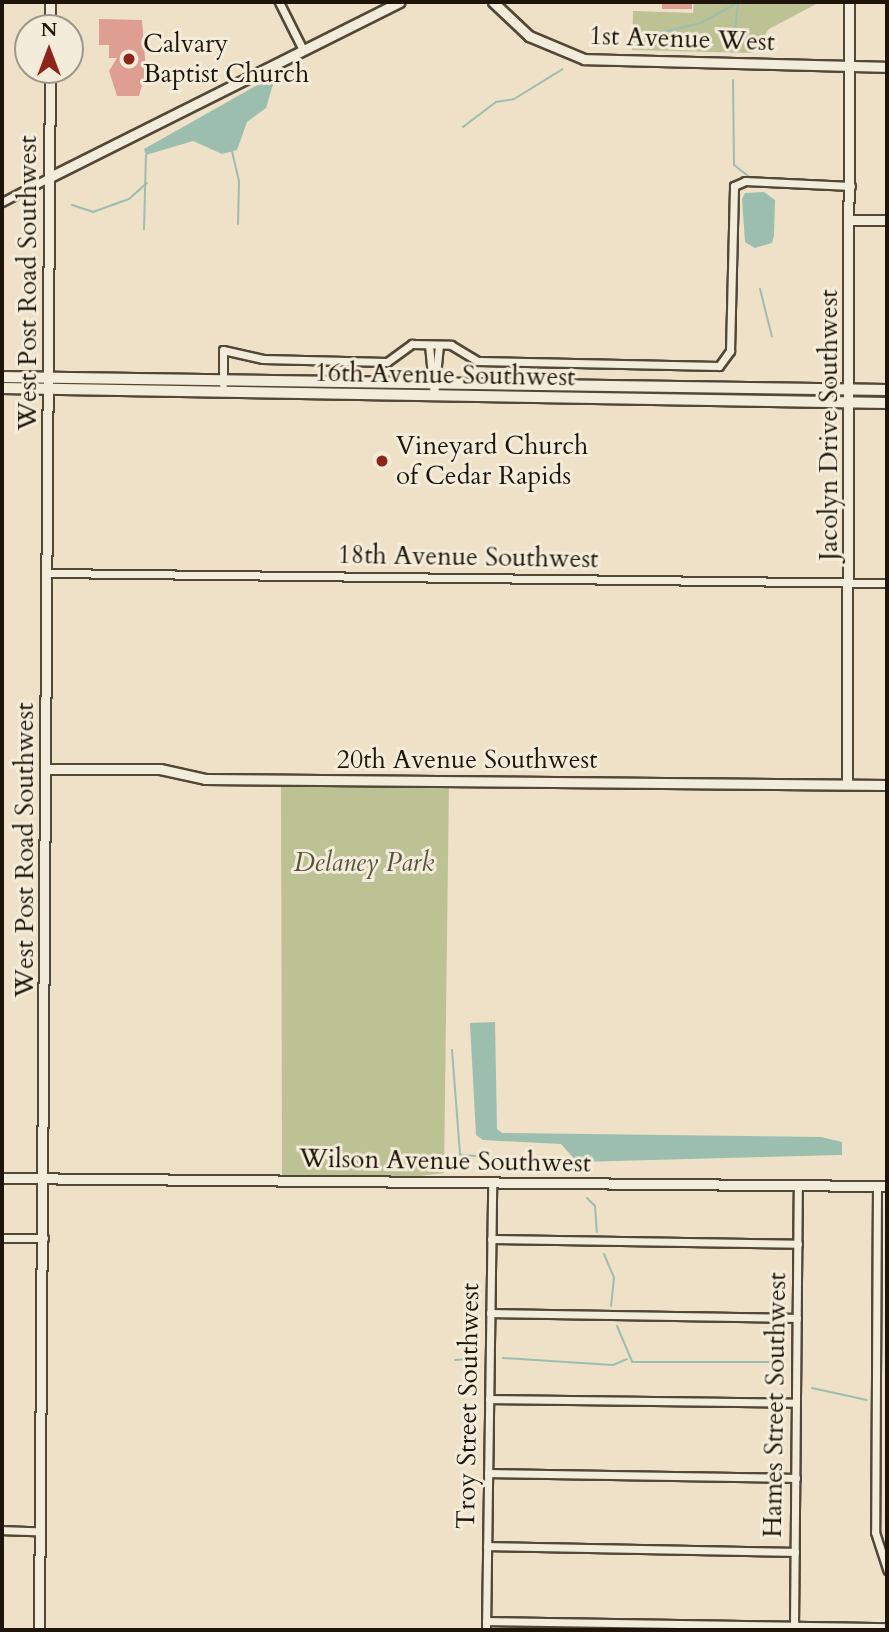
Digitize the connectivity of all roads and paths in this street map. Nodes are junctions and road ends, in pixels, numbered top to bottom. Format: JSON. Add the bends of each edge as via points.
{"nodes":[{"id":1,"x":279,"y":2,"type":"edge"},
{"id":2,"x":399,"y":2,"type":"edge"},
{"id":3,"x":493,"y":2,"type":"edge"},
{"id":4,"x":849,"y":2,"type":"edge"},
{"id":5,"x":303,"y":50,"type":"junction"},
{"id":6,"x":852,"y":66,"type":"junction"},
{"id":7,"x":887,"y":67,"type":"edge"},
{"id":8,"x":50,"y":84,"type":"edge"},
{"id":9,"x":50,"y":177,"type":"junction"},
{"id":10,"x":851,"y":186,"type":"junction"},
{"id":11,"x":2,"y":202,"type":"edge"},
{"id":12,"x":851,"y":220,"type":"junction"},
{"id":13,"x":887,"y":220,"type":"edge"},
{"id":14,"x":429,"y":345,"type":"junction"},
{"id":15,"x":439,"y":345,"type":"junction"},
{"id":16,"x":2,"y":377,"type":"edge"},
{"id":17,"x":49,"y":377,"type":"junction"},
{"id":18,"x":223,"y":380,"type":"junction"},
{"id":19,"x":434,"y":384,"type":"junction"},
{"id":20,"x":2,"y":388,"type":"edge"},
{"id":21,"x":49,"y":389,"type":"junction"},
{"id":22,"x":850,"y":390,"type":"junction"},
{"id":23,"x":887,"y":390,"type":"edge"},
{"id":24,"x":223,"y":392,"type":"junction"},
{"id":25,"x":434,"y":396,"type":"junction"},
{"id":26,"x":850,"y":403,"type":"junction"},
{"id":27,"x":887,"y":403,"type":"edge"},
{"id":28,"x":48,"y":573,"type":"junction"},
{"id":29,"x":849,"y":583,"type":"junction"},
{"id":30,"x":887,"y":583,"type":"edge"},
{"id":31,"x":47,"y":769,"type":"junction"},
{"id":32,"x":847,"y":784,"type":"junction"},
{"id":33,"x":887,"y":785,"type":"edge"},
{"id":34,"x":2,"y":1178,"type":"edge"},
{"id":35,"x":44,"y":1178,"type":"junction"},
{"id":36,"x":492,"y":1182,"type":"junction"},
{"id":37,"x":799,"y":1185,"type":"junction"},
{"id":38,"x":882,"y":1186,"type":"edge"},
{"id":39,"x":2,"y":1238,"type":"edge"},
{"id":40,"x":44,"y":1238,"type":"junction"},
{"id":41,"x":491,"y":1240,"type":"junction"},
{"id":42,"x":798,"y":1244,"type":"junction"},
{"id":43,"x":490,"y":1313,"type":"junction"},
{"id":44,"x":797,"y":1318,"type":"junction"},
{"id":45,"x":489,"y":1399,"type":"junction"},
{"id":46,"x":796,"y":1403,"type":"junction"},
{"id":47,"x":488,"y":1473,"type":"junction"},
{"id":48,"x":796,"y":1478,"type":"junction"},
{"id":49,"x":2,"y":1530,"type":"edge"},
{"id":50,"x":39,"y":1531,"type":"junction"},
{"id":51,"x":487,"y":1546,"type":"junction"},
{"id":52,"x":795,"y":1552,"type":"junction"},
{"id":53,"x":887,"y":1570,"type":"edge"},
{"id":54,"x":485,"y":1621,"type":"junction"},
{"id":55,"x":794,"y":1626,"type":"junction"},
{"id":56,"x":887,"y":1627,"type":"edge"},
{"id":57,"x":39,"y":1630,"type":"edge"},
{"id":58,"x":486,"y":1630,"type":"edge"}],
"edges":[{"from":1,"to":5,"type":"street"},
{"from":2,"to":5,"type":"street"},
{"from":3,"to":6,"type":"street","name":"1st Avenue West","via":[[529,36],[584,58]]},
{"from":4,"to":6,"type":"street","name":"Jacolyn Drive Southwest"},
{"from":5,"to":9,"type":"street"},
{"from":6,"to":7,"type":"street","name":"1st Avenue West"},
{"from":6,"to":10,"type":"street","name":"Jacolyn Drive Southwest"},
{"from":8,"to":9,"type":"street","name":"West Post Road Southwest"},
{"from":9,"to":11,"type":"street"},
{"from":9,"to":17,"type":"street","name":"West Post Road Southwest"},
{"from":10,"to":12,"type":"street","name":"Jacolyn Drive Southwest"},
{"from":10,"to":15,"type":"street","via":[[745,181],[734,186],[730,351],[719,366],[478,361],[451,345]]},
{"from":12,"to":13,"type":"street"},
{"from":12,"to":22,"type":"street","name":"Jacolyn Drive Southwest"},
{"from":14,"to":15,"type":"street"},
{"from":14,"to":18,"type":"street","via":[[412,344],[387,362],[262,359],[223,350]]},
{"from":14,"to":19,"type":"street"},
{"from":15,"to":19,"type":"street"},
{"from":16,"to":17,"type":"main road","name":"16th Avenue Southwest"},
{"from":17,"to":18,"type":"main road","name":"16th Avenue Southwest"},
{"from":17,"to":21,"type":"street","name":"West Post Road Southwest"},
{"from":18,"to":19,"type":"main road","name":"16th Avenue Southwest"},
{"from":18,"to":24,"type":"street"},
{"from":19,"to":22,"type":"main road","name":"16th Avenue Southwest"},
{"from":19,"to":25,"type":"street"},
{"from":20,"to":21,"type":"main road","name":"16th Avenue Southwest"},
{"from":21,"to":24,"type":"main road","name":"16th Avenue Southwest"},
{"from":21,"to":28,"type":"street","name":"West Post Road Southwest"},
{"from":22,"to":23,"type":"main road","name":"16th Avenue Southwest"},
{"from":22,"to":26,"type":"street","name":"Jacolyn Drive Southwest"},
{"from":24,"to":25,"type":"main road","name":"16th Avenue Southwest"},
{"from":25,"to":26,"type":"main road","name":"16th Avenue Southwest"},
{"from":26,"to":27,"type":"main road","name":"16th Avenue Southwest"},
{"from":26,"to":29,"type":"street","name":"Jacolyn Drive Southwest"},
{"from":28,"to":29,"type":"street","name":"18th Avenue Southwest"},
{"from":28,"to":31,"type":"street","name":"West Post Road Southwest"},
{"from":29,"to":30,"type":"street","name":"18th Avenue Southwest"},
{"from":29,"to":32,"type":"street","name":"Jacolyn Drive Southwest"},
{"from":31,"to":32,"type":"street","name":"20th Avenue Southwest","via":[[160,769],[205,779]]},
{"from":31,"to":35,"type":"street","name":"West Post Road Southwest"},
{"from":32,"to":33,"type":"street","name":"20th Avenue Southwest"},
{"from":34,"to":35,"type":"street","name":"Wilson Avenue Southwest"},
{"from":35,"to":36,"type":"street","name":"Wilson Avenue Southwest"},
{"from":35,"to":40,"type":"street","name":"West Post Road Southwest"},
{"from":36,"to":37,"type":"street","name":"Wilson Avenue Southwest"},
{"from":36,"to":41,"type":"street","name":"Troy Street Southwest"},
{"from":37,"to":38,"type":"street","name":"Wilson Avenue Southwest"},
{"from":37,"to":42,"type":"street","name":"Hames Street Southwest"},
{"from":38,"to":53,"type":"street","via":[[874,1532]]},
{"from":39,"to":40,"type":"street"},
{"from":40,"to":50,"type":"street","name":"West Post Road Southwest"},
{"from":41,"to":42,"type":"street"},
{"from":41,"to":43,"type":"street","name":"Troy Street Southwest"},
{"from":42,"to":44,"type":"street","name":"Hames Street Southwest"},
{"from":43,"to":44,"type":"street"},
{"from":43,"to":45,"type":"street","name":"Troy Street Southwest"},
{"from":44,"to":46,"type":"street","name":"Hames Street Southwest"},
{"from":45,"to":46,"type":"street"},
{"from":45,"to":47,"type":"street","name":"Troy Street Southwest"},
{"from":46,"to":48,"type":"street","name":"Hames Street Southwest"},
{"from":47,"to":48,"type":"street"},
{"from":47,"to":51,"type":"street","name":"Troy Street Southwest"},
{"from":48,"to":52,"type":"street","name":"Hames Street Southwest"},
{"from":49,"to":50,"type":"street"},
{"from":50,"to":57,"type":"street","name":"West Post Road Southwest"},
{"from":51,"to":52,"type":"street"},
{"from":51,"to":54,"type":"street","name":"Troy Street Southwest"},
{"from":52,"to":55,"type":"street","name":"Hames Street Southwest"},
{"from":54,"to":55,"type":"street"},
{"from":54,"to":58,"type":"street","name":"Troy Street Southwest"},
{"from":55,"to":56,"type":"street"}]}
